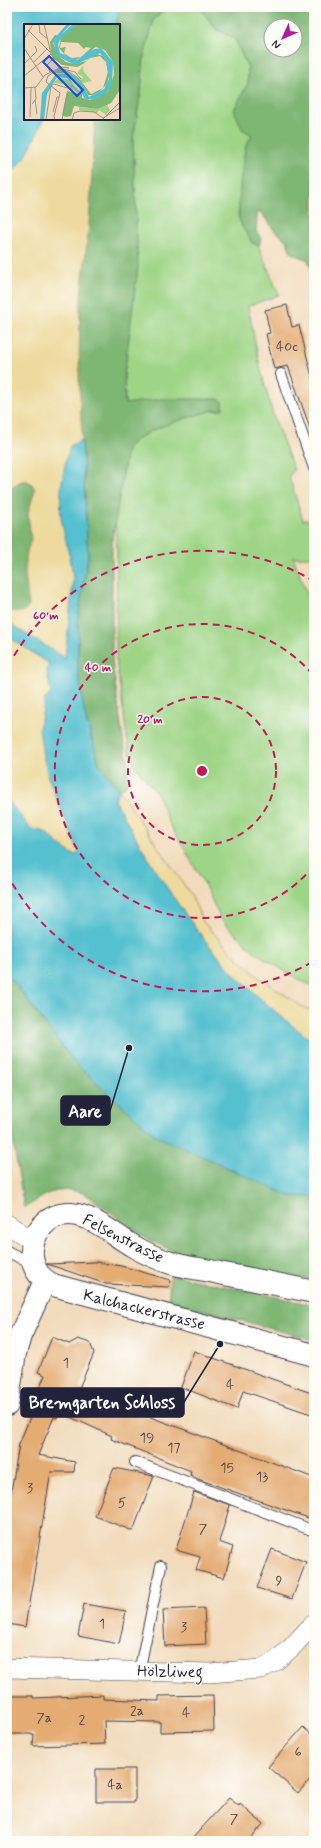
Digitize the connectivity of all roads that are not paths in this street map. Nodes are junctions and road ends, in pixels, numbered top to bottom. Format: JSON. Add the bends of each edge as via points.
{"nodes":[{"id":1,"x":281,"y":374,"type":"dead end"},
{"id":2,"x":314,"y":468,"type":"edge"},
{"id":3,"x":7,"y":1224,"type":"edge"},
{"id":4,"x":33,"y":1241,"type":"junction"},
{"id":5,"x":7,"y":1251,"type":"edge"},
{"id":6,"x":40,"y":1274,"type":"junction"},
{"id":7,"x":314,"y":1292,"type":"edge"},
{"id":8,"x":314,"y":1355,"type":"edge"},
{"id":9,"x":7,"y":1405,"type":"edge"},
{"id":10,"x":135,"y":1462,"type":"dead end"},
{"id":11,"x":314,"y":1531,"type":"edge"},
{"id":12,"x":161,"y":1566,"type":"dead end"},
{"id":13,"x":314,"y":1623,"type":"edge"},
{"id":14,"x":7,"y":1668,"type":"edge"},
{"id":15,"x":139,"y":1672,"type":"junction"}],
"edges":[{"from":1,"to":2,"type":"lane"},
{"from":3,"to":4,"type":"street"},
{"from":4,"to":6,"type":"street","via":[[32,1258]]},
{"from":4,"to":7,"type":"street","name":"Felsenstrasse","via":[[49,1219],[64,1215],[81,1216],[133,1246],[172,1263]]},
{"from":5,"to":6,"type":"lane"},
{"from":6,"to":8,"type":"street","name":"Kalchackerstrasse","via":[[53,1285],[76,1293]]},
{"from":6,"to":9,"type":"street","via":[[15,1353]]},
{"from":10,"to":11,"type":"lane"},
{"from":12,"to":15,"type":"lane"},
{"from":13,"to":15,"type":"street","name":"Hölzliweg","via":[[276,1661],[261,1669],[210,1673]]},
{"from":14,"to":15,"type":"street","name":"Hölzliweg"}]}
